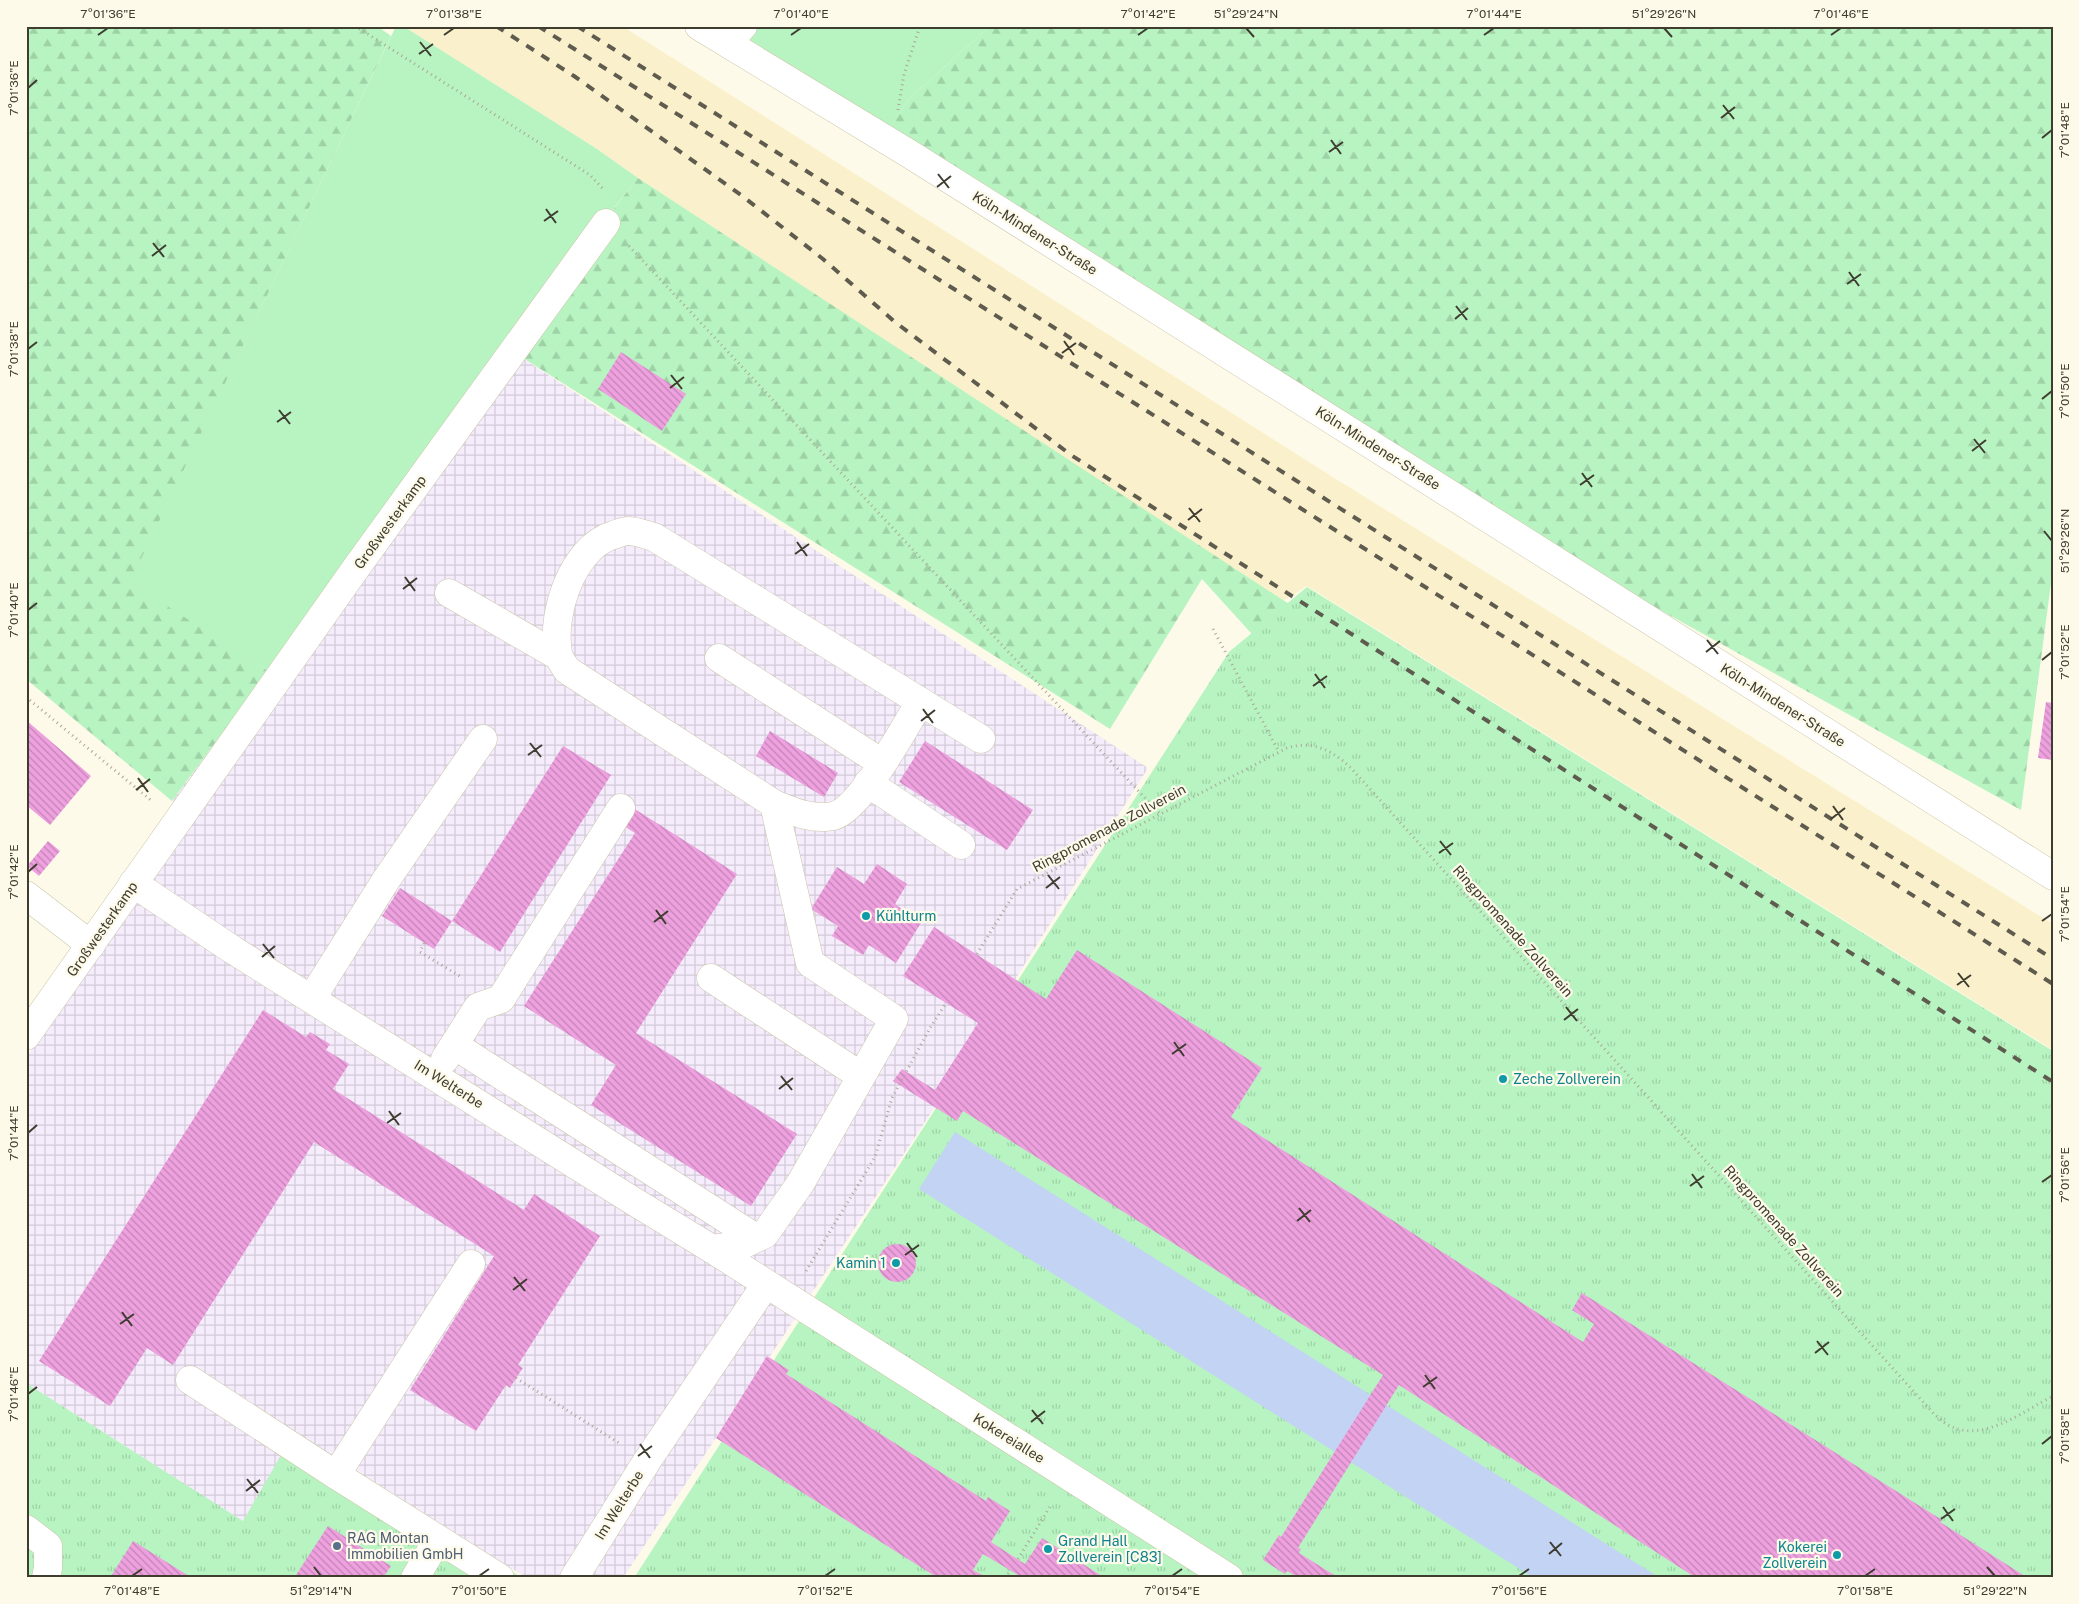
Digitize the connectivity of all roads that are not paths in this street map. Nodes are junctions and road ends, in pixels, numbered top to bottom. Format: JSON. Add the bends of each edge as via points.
{"nodes":[{"id":1,"x":699,"y":26,"type":"edge"},
{"id":2,"x":736,"y":35,"type":"edge"},
{"id":3,"x":606,"y":223,"type":"road end"},
{"id":4,"x":449,"y":593,"type":"dead end"},
{"id":5,"x":558,"y":656,"type":"junction"},
{"id":6,"x":719,"y":658,"type":"dead end"},
{"id":7,"x":920,"y":702,"type":"junction"},
{"id":8,"x":483,"y":739,"type":"dead end"},
{"id":9,"x":981,"y":739,"type":"dead end"},
{"id":10,"x":875,"y":773,"type":"junction"},
{"id":11,"x":774,"y":804,"type":"junction"},
{"id":12,"x":621,"y":808,"type":"dead end"},
{"id":13,"x":961,"y":845,"type":"dead end"},
{"id":14,"x":2053,"y":876,"type":"edge"},
{"id":15,"x":133,"y":882,"type":"junction"},
{"id":16,"x":26,"y":895,"type":"edge"},
{"id":17,"x":91,"y":945,"type":"junction"},
{"id":18,"x":711,"y":978,"type":"dead end"},
{"id":19,"x":312,"y":998,"type":"junction"},
{"id":20,"x":26,"y":1036,"type":"edge"},
{"id":21,"x":454,"y":1045,"type":"junction"},
{"id":22,"x":435,"y":1076,"type":"junction"},
{"id":23,"x":861,"y":1076,"type":"junction"},
{"id":24,"x":756,"y":1238,"type":"junction"},
{"id":25,"x":712,"y":1249,"type":"junction"},
{"id":26,"x":471,"y":1264,"type":"dead end"},
{"id":27,"x":766,"y":1284,"type":"junction"},
{"id":28,"x":789,"y":1299,"type":"joint"},
{"id":29,"x":190,"y":1380,"type":"dead end"},
{"id":30,"x":336,"y":1475,"type":"junction"},
{"id":31,"x":26,"y":1529,"type":"edge"},
{"id":32,"x":438,"y":1539,"type":"junction"},
{"id":33,"x":46,"y":1578,"type":"edge"},
{"id":34,"x":414,"y":1578,"type":"edge"},
{"id":35,"x":500,"y":1578,"type":"edge"},
{"id":36,"x":574,"y":1578,"type":"edge"},
{"id":37,"x":1229,"y":1578,"type":"edge"}],
"edges":[{"from":1,"to":2,"type":"street","name":"Köln-Mindener-Straße"},
{"from":2,"to":14,"type":"street","name":"Köln-Mindener-Straße","via":[[892,144]]},
{"from":3,"to":15,"type":"street","name":"Großwesterkamp"},
{"from":4,"to":5,"type":"street"},
{"from":5,"to":7,"type":"street","via":[[556,634],[561,602],[571,574],[590,549],[605,537],[626,531],[654,537]]},
{"from":5,"to":11,"type":"street","via":[[567,670]]},
{"from":6,"to":10,"type":"street"},
{"from":7,"to":9,"type":"street"},
{"from":7,"to":10,"type":"street"},
{"from":8,"to":19,"type":"street","via":[[386,880]]},
{"from":10,"to":11,"type":"street","via":[[856,801],[835,816],[808,817]]},
{"from":10,"to":13,"type":"street"},
{"from":11,"to":23,"type":"street","via":[[810,963],[894,1019]]},
{"from":12,"to":21,"type":"street","via":[[501,999],[478,1007]]},
{"from":15,"to":17,"type":"street","name":"Großwesterkamp"},
{"from":15,"to":19,"type":"street","name":"Im Welterbe","via":[[233,950]]},
{"from":16,"to":17,"type":"street"},
{"from":17,"to":20,"type":"street","name":"Großwesterkamp"},
{"from":18,"to":23,"type":"street"},
{"from":19,"to":22,"type":"street","name":"Im Welterbe"},
{"from":21,"to":22,"type":"street"},
{"from":21,"to":24,"type":"street"},
{"from":22,"to":25,"type":"street","name":"Im Welterbe"},
{"from":23,"to":24,"type":"street","via":[[800,1184],[765,1234]]},
{"from":24,"to":25,"type":"street","via":[[744,1244]]},
{"from":25,"to":27,"type":"street","name":"Im Welterbe"},
{"from":26,"to":30,"type":"street"},
{"from":27,"to":28,"type":"street","name":"Im Welterbe"},
{"from":27,"to":36,"type":"street","name":"Im Welterbe","via":[[647,1461]]},
{"from":28,"to":37,"type":"street","name":"Kokereiallee"},
{"from":29,"to":30,"type":"street"},
{"from":30,"to":32,"type":"street"},
{"from":31,"to":33,"type":"street","via":[[48,1546]]},
{"from":32,"to":34,"type":"street"},
{"from":32,"to":35,"type":"street"}]}
